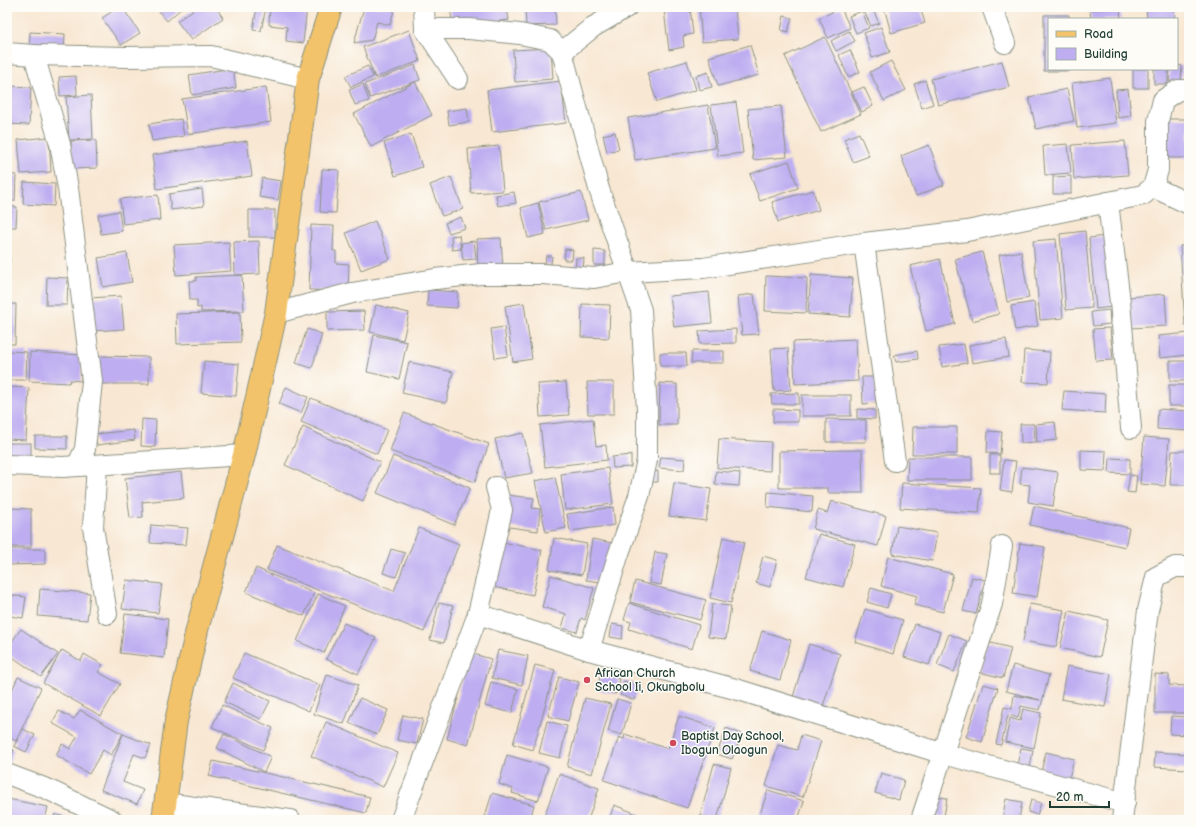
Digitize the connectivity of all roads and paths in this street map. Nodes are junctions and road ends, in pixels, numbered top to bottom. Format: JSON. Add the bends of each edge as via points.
{"nodes":[{"id":1,"x":331,"y":7,"type":"edge"},
{"id":2,"x":424,"y":7,"type":"edge"},
{"id":3,"x":627,"y":7,"type":"edge"},
{"id":4,"x":992,"y":7,"type":"edge"},
{"id":5,"x":425,"y":30,"type":"junction"},
{"id":6,"x":1005,"y":43,"type":"dead end"},
{"id":7,"x":562,"y":52,"type":"junction"},
{"id":8,"x":7,"y":53,"type":"edge"},
{"id":9,"x":34,"y":55,"type":"junction"},
{"id":10,"x":308,"y":79,"type":"junction"},
{"id":11,"x":458,"y":79,"type":"dead end"},
{"id":12,"x":1189,"y":90,"type":"edge"},
{"id":13,"x":1153,"y":187,"type":"junction"},
{"id":14,"x":1108,"y":202,"type":"junction"},
{"id":15,"x":1189,"y":204,"type":"edge"},
{"id":16,"x":864,"y":243,"type":"junction"},
{"id":17,"x":627,"y":272,"type":"junction"},
{"id":18,"x":276,"y":313,"type":"junction"},
{"id":19,"x":1131,"y":428,"type":"dead end"},
{"id":20,"x":244,"y":455,"type":"junction"},
{"id":21,"x":895,"y":461,"type":"dead end"},
{"id":22,"x":7,"y":465,"type":"edge"},
{"id":23,"x":97,"y":465,"type":"junction"},
{"id":24,"x":77,"y":466,"type":"junction"},
{"id":25,"x":496,"y":487,"type":"dead end"},
{"id":26,"x":1002,"y":546,"type":"dead end"},
{"id":27,"x":1189,"y":567,"type":"edge"},
{"id":28,"x":107,"y":614,"type":"dead end"},
{"id":29,"x":478,"y":614,"type":"junction"},
{"id":30,"x":589,"y":650,"type":"junction"},
{"id":31,"x":944,"y":754,"type":"junction"},
{"id":32,"x":7,"y":774,"type":"edge"},
{"id":33,"x":1124,"y":811,"type":"edge"},
{"id":34,"x":164,"y":812,"type":"edge"},
{"id":35,"x":112,"y":820,"type":"edge"},
{"id":36,"x":290,"y":820,"type":"edge"},
{"id":37,"x":402,"y":820,"type":"edge"},
{"id":38,"x":921,"y":820,"type":"edge"}],
"edges":[{"from":1,"to":10,"type":"main road"},
{"from":2,"to":5,"type":"street"},
{"from":3,"to":7,"type":"street","via":[[593,27]]},
{"from":4,"to":6,"type":"street"},
{"from":5,"to":7,"type":"street","via":[[469,29],[520,34],[550,40]]},
{"from":5,"to":11,"type":"street"},
{"from":7,"to":17,"type":"street","via":[[599,189]]},
{"from":8,"to":9,"type":"street"},
{"from":9,"to":10,"type":"street","via":[[211,56]]},
{"from":9,"to":24,"type":"street","via":[[61,152],[92,381],[85,449]]},
{"from":10,"to":18,"type":"main road"},
{"from":12,"to":13,"type":"street","via":[[1178,90],[1163,100],[1158,121],[1158,170]]},
{"from":13,"to":14,"type":"street","via":[[1143,195]]},
{"from":13,"to":15,"type":"street"},
{"from":14,"to":16,"type":"street","via":[[967,231]]},
{"from":14,"to":19,"type":"street"},
{"from":16,"to":17,"type":"street","via":[[703,268]]},
{"from":16,"to":21,"type":"street"},
{"from":17,"to":18,"type":"street","via":[[594,278],[481,274],[435,279],[352,293]]},
{"from":17,"to":30,"type":"street","via":[[641,310],[647,410],[646,460],[639,496]]},
{"from":18,"to":20,"type":"main road"},
{"from":20,"to":23,"type":"street"},
{"from":20,"to":34,"type":"main road","via":[[197,630],[176,721]]},
{"from":22,"to":24,"type":"street"},
{"from":23,"to":24,"type":"street"},
{"from":23,"to":28,"type":"street","via":[[93,527]]},
{"from":25,"to":29,"type":"street","via":[[502,510]]},
{"from":26,"to":31,"type":"street","via":[[992,604]]},
{"from":27,"to":33,"type":"street","via":[[1175,566],[1156,577],[1148,610]]},
{"from":29,"to":30,"type":"street"},
{"from":29,"to":37,"type":"street"},
{"from":30,"to":31,"type":"street","via":[[739,690]]},
{"from":31,"to":33,"type":"street"},
{"from":31,"to":38,"type":"street"},
{"from":32,"to":35,"type":"street","via":[[47,788]]},
{"from":34,"to":36,"type":"street"}]}
